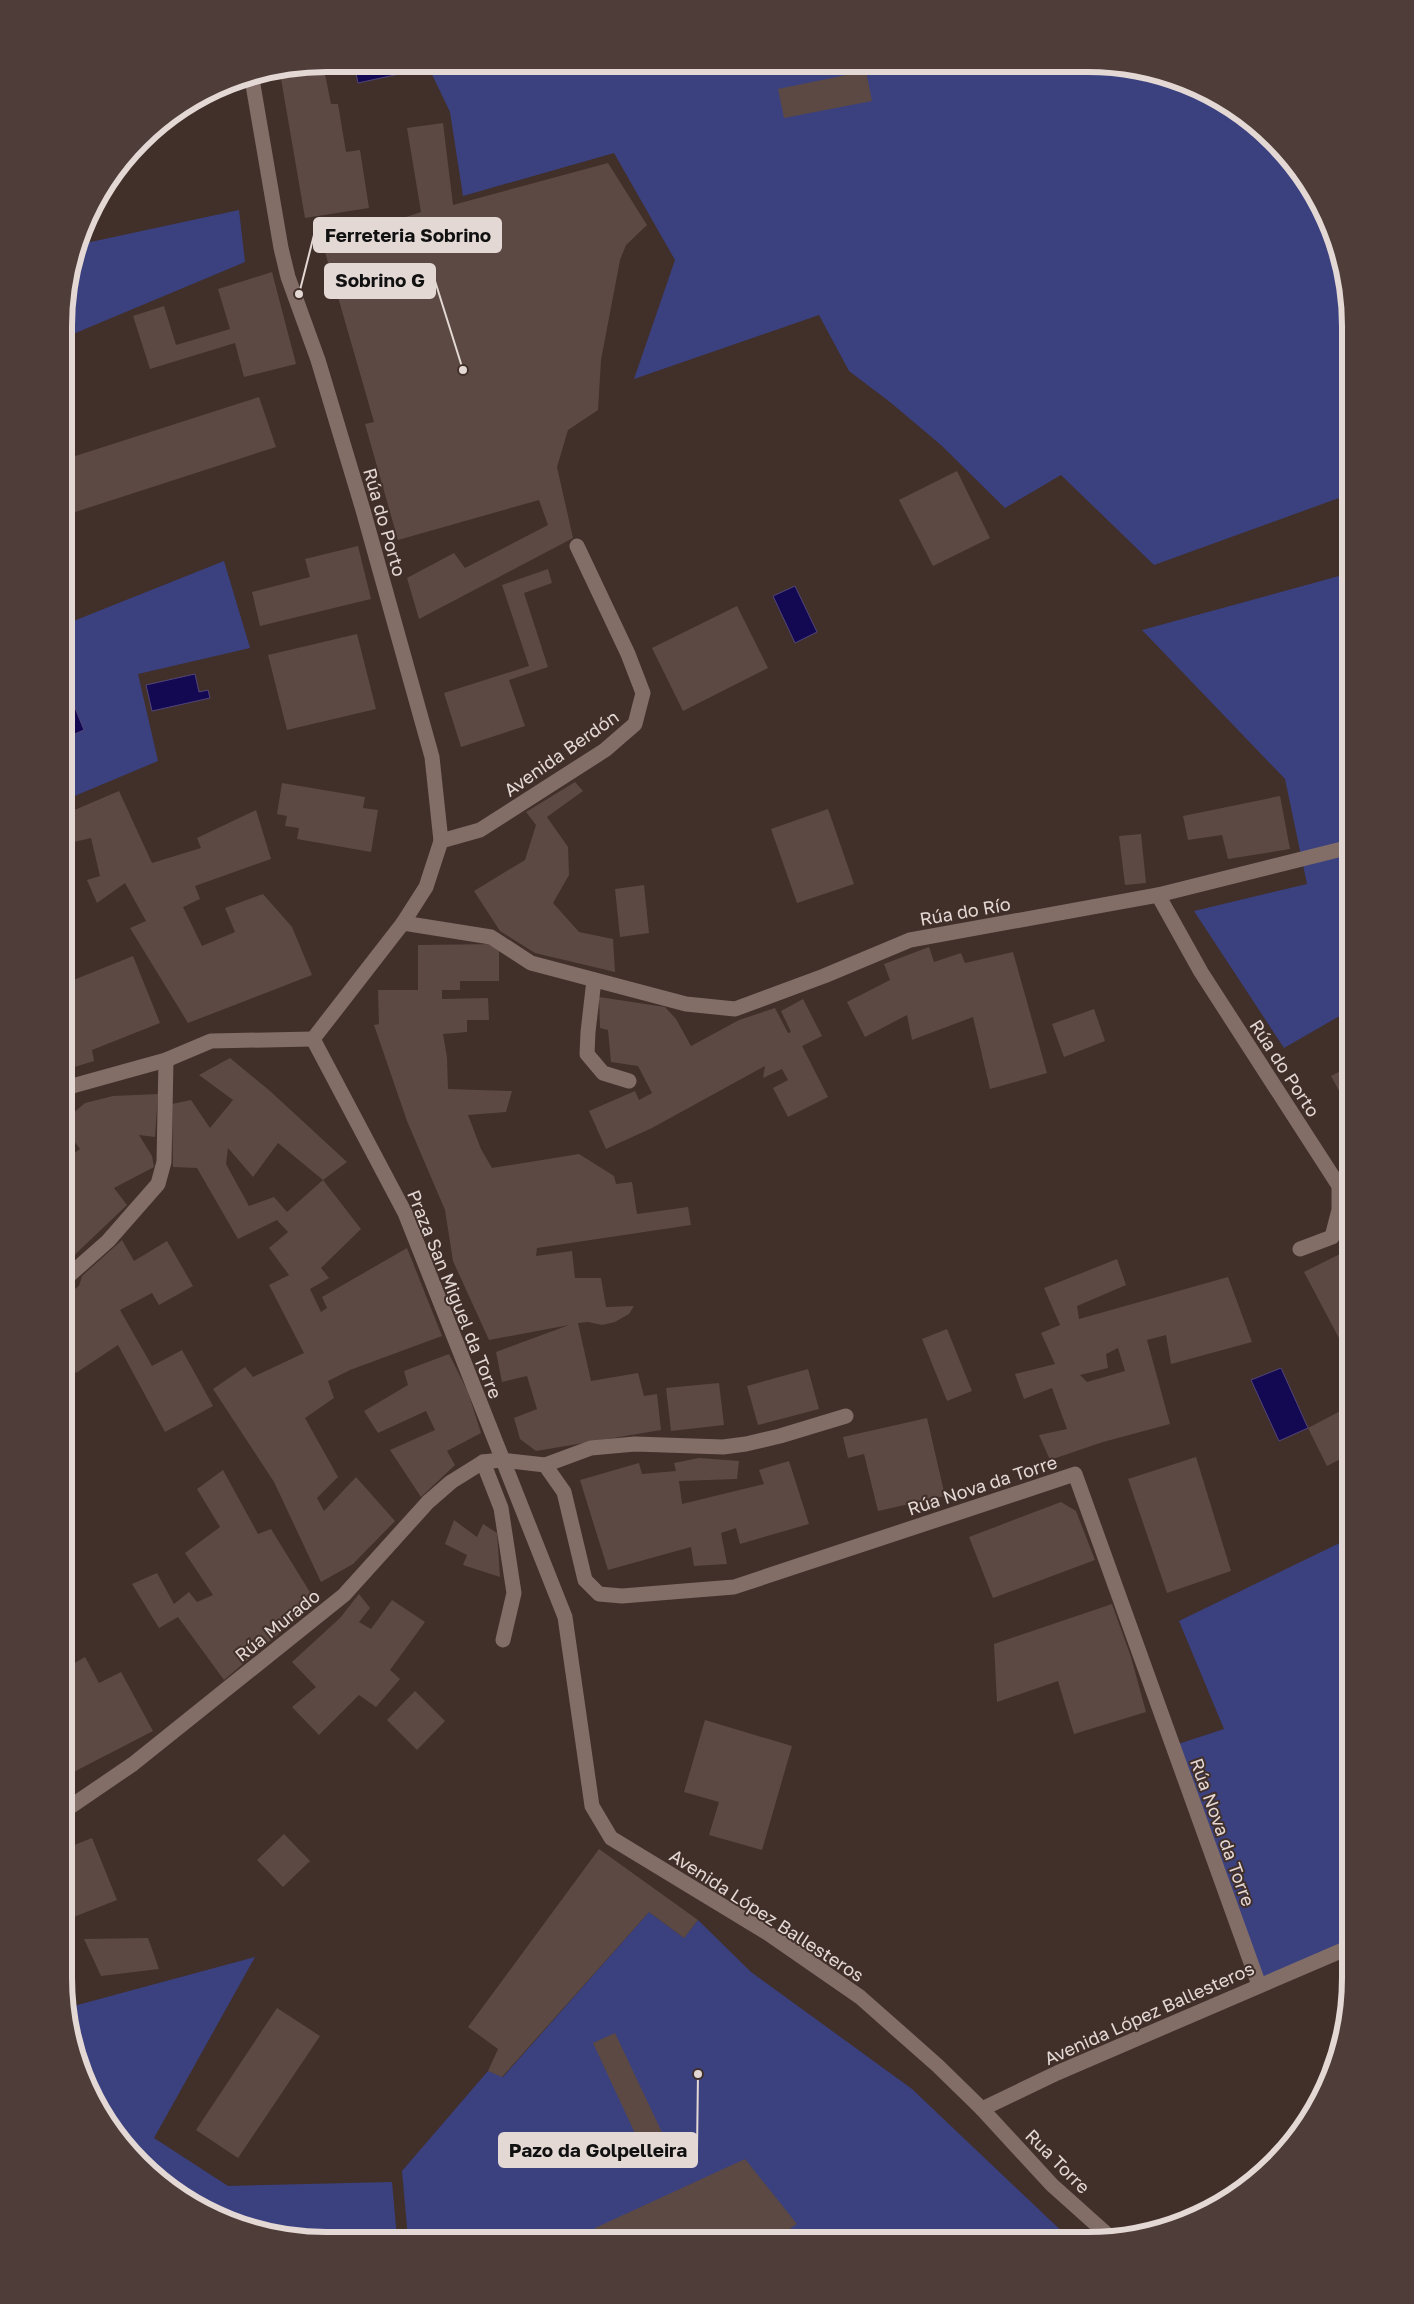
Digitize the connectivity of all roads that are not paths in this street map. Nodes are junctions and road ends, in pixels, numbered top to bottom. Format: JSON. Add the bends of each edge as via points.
{"nodes":[{"id":1,"x":253,"y":84,"type":"edge"},
{"id":2,"x":577,"y":546,"type":"dead end"},
{"id":3,"x":441,"y":841,"type":"junction"},
{"id":4,"x":1342,"y":849,"type":"edge"},
{"id":5,"x":1158,"y":895,"type":"junction"},
{"id":6,"x":403,"y":923,"type":"junction"},
{"id":7,"x":594,"y":980,"type":"junction"},
{"id":8,"x":314,"y":1039,"type":"junction"},
{"id":9,"x":166,"y":1060,"type":"junction"},
{"id":10,"x":629,"y":1081,"type":"dead end"},
{"id":11,"x":72,"y":1086,"type":"edge"},
{"id":12,"x":1300,"y":1249,"type":"dead end"},
{"id":13,"x":72,"y":1273,"type":"edge"},
{"id":14,"x":846,"y":1416,"type":"dead end"},
{"id":15,"x":501,"y":1460,"type":"junction"},
{"id":16,"x":483,"y":1462,"type":"junction"},
{"id":17,"x":545,"y":1465,"type":"junction"},
{"id":18,"x":503,"y":1640,"type":"dead end"},
{"id":19,"x":72,"y":1806,"type":"edge"},
{"id":20,"x":1342,"y":1950,"type":"edge"},
{"id":21,"x":1259,"y":1985,"type":"junction"},
{"id":22,"x":982,"y":2110,"type":"junction"},
{"id":23,"x":1103,"y":2231,"type":"edge"}],
"edges":[{"from":1,"to":3,"type":"street","name":"Rúa do Porto","via":[[288,277],[318,360],[432,757]]},
{"from":2,"to":3,"type":"street","name":"Avenida Berdón","via":[[643,693],[636,724],[605,750],[480,830]]},
{"from":3,"to":6,"type":"street","name":"Rúa do Porto","via":[[426,887]]},
{"from":4,"to":5,"type":"street","name":"Rúa do Río"},
{"from":5,"to":7,"type":"street","name":"Rúa do Río","via":[[910,940],[735,1009],[686,1004]]},
{"from":5,"to":12,"type":"street","name":"Rúa do Porto","via":[[1201,972],[1339,1186],[1339,1210],[1332,1237]]},
{"from":6,"to":7,"type":"street","name":"Rúa do Río","via":[[491,937],[531,963]]},
{"from":6,"to":8,"type":"street","name":"Rúa do Porto"},
{"from":7,"to":10,"type":"street","via":[[588,1054],[603,1073]]},
{"from":8,"to":9,"type":"street","via":[[211,1041]]},
{"from":8,"to":15,"type":"street","name":"Praza San Miguel da Torre","via":[[405,1213]]},
{"from":9,"to":11,"type":"street"},
{"from":9,"to":13,"type":"street","via":[[164,1162],[158,1184],[108,1242]]},
{"from":14,"to":17,"type":"street","via":[[746,1444],[723,1447],[635,1444],[591,1448]]},
{"from":15,"to":16,"type":"street","name":"Rúa Murado"},
{"from":15,"to":17,"type":"street"},
{"from":15,"to":22,"type":"street","name":"Avenida López Ballesteros","via":[[565,1618],[592,1806],[611,1838],[769,1934],[860,1997]]},
{"from":16,"to":18,"type":"street","via":[[501,1508],[514,1593]]},
{"from":16,"to":19,"type":"street","name":"Rúa Murado","via":[[451,1482],[428,1502],[336,1601],[133,1764]]},
{"from":17,"to":21,"type":"street","name":"Rúa Nova da Torre","via":[[564,1492],[585,1580],[599,1594],[622,1596],[734,1587],[1075,1474]]},
{"from":20,"to":21,"type":"street","name":"Avenida López Ballesteros"},
{"from":21,"to":22,"type":"street","name":"Avenida López Ballesteros","via":[[1057,2072]]},
{"from":22,"to":23,"type":"street","name":"Rua Torre","via":[[1052,2185]]}]}
